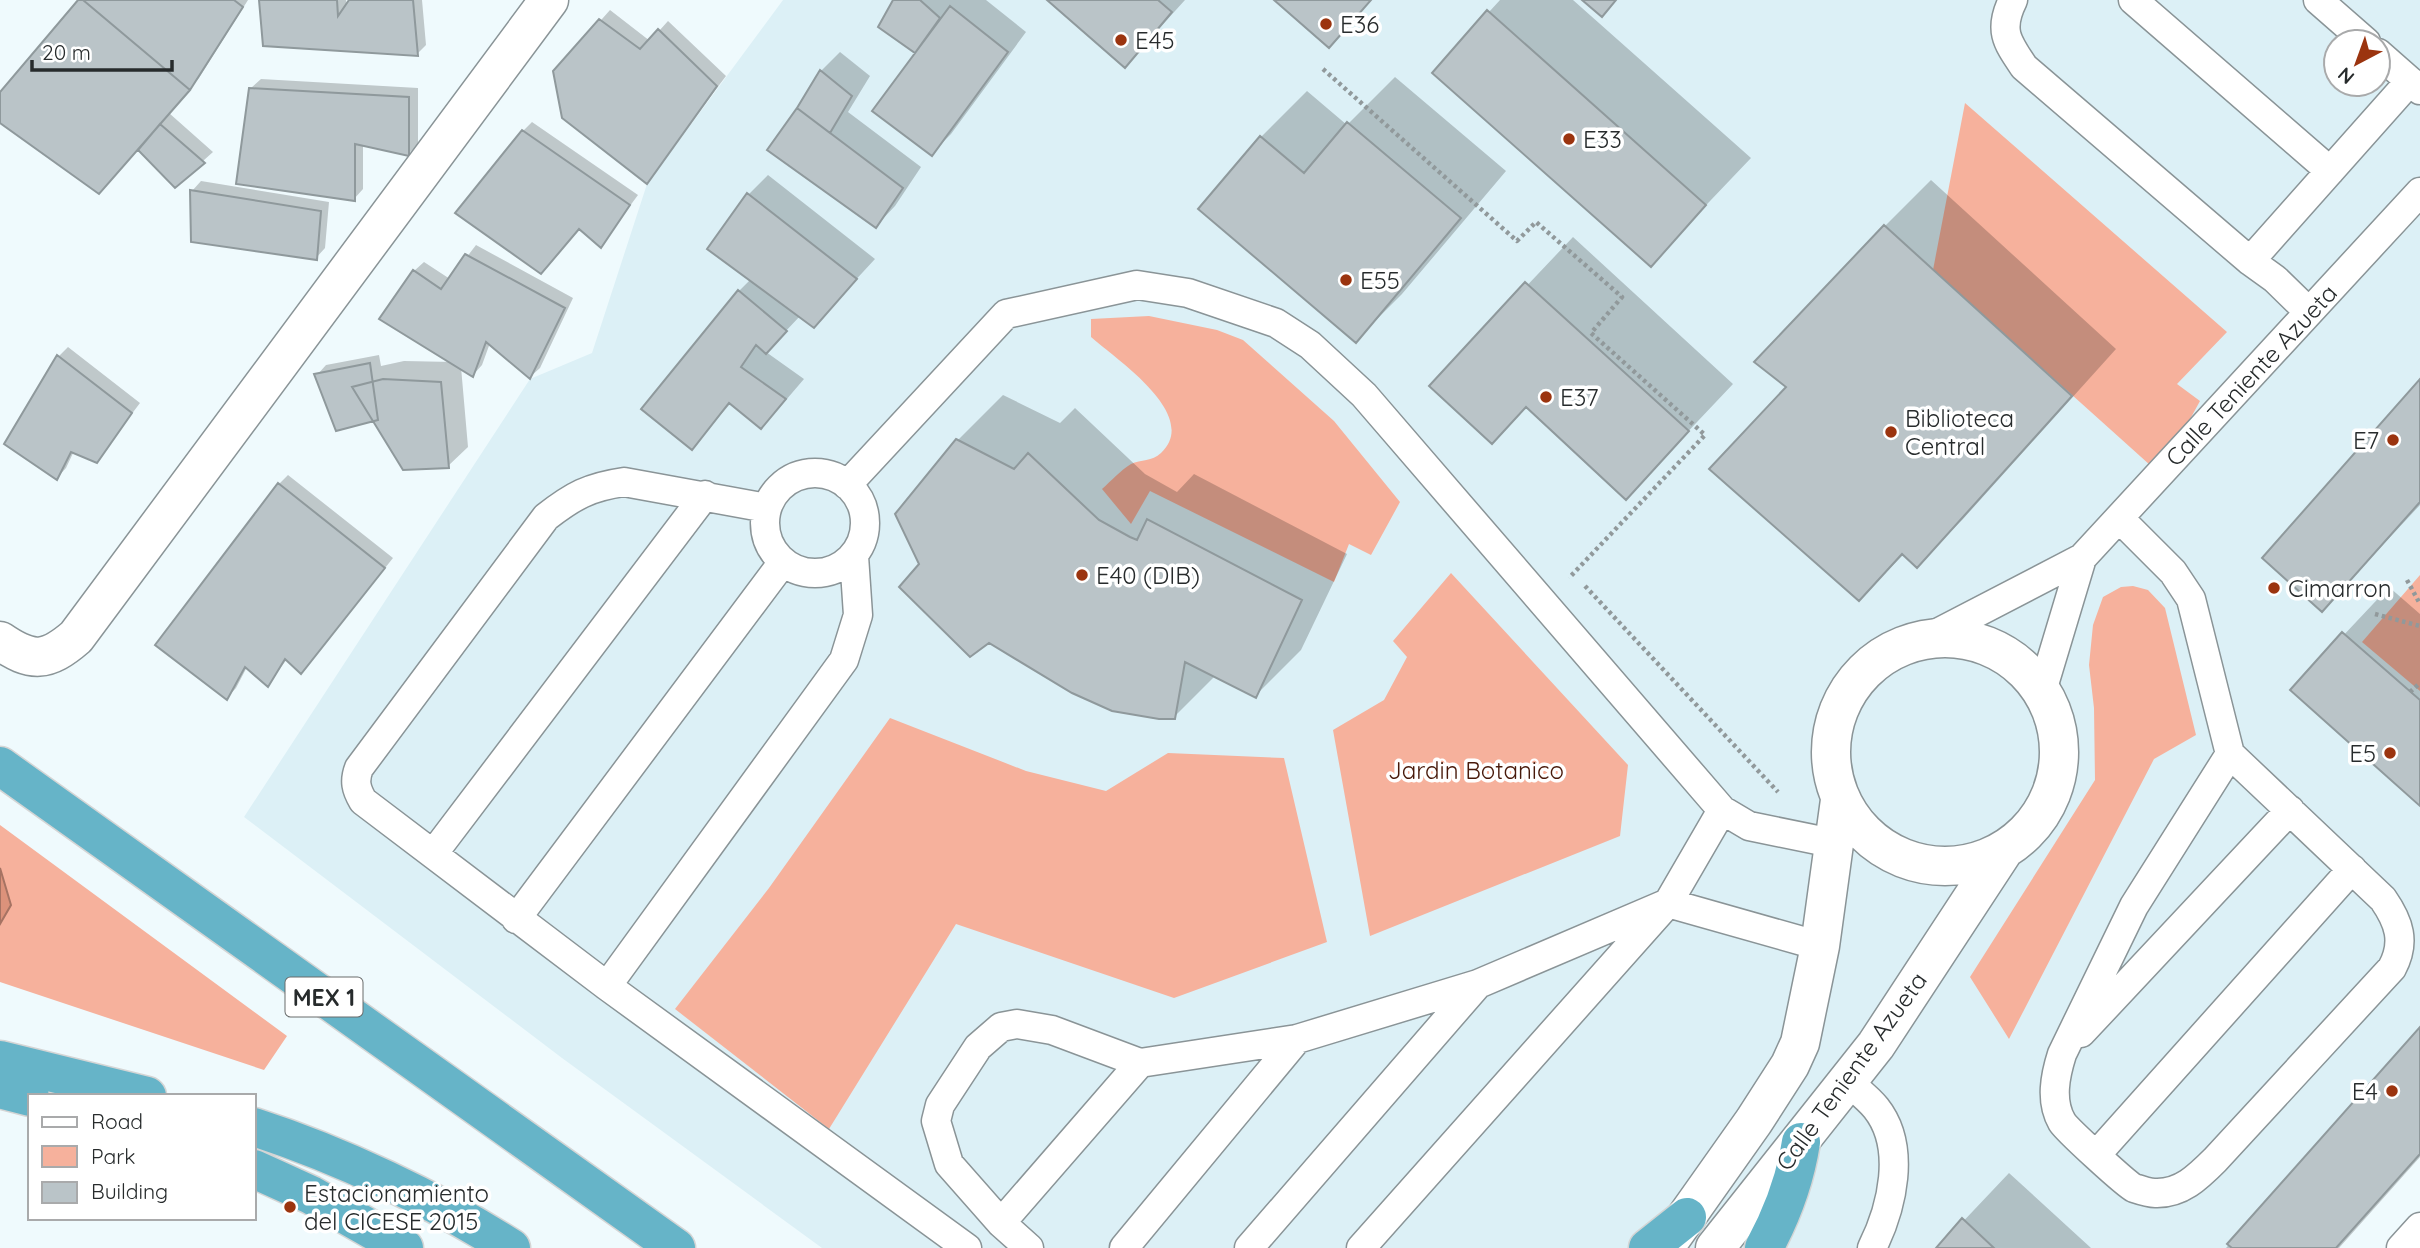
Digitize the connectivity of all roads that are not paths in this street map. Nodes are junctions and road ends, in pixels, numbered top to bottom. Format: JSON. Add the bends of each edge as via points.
{"nodes":[{"id":1,"x":549,"y":0,"type":"edge"},
{"id":2,"x":2013,"y":0,"type":"edge"},
{"id":3,"x":2133,"y":0,"type":"edge"},
{"id":4,"x":2318,"y":0,"type":"edge"},
{"id":5,"x":2350,"y":28,"type":"edge"},
{"id":6,"x":2392,"y":65,"type":"edge"},
{"id":7,"x":2415,"y":85,"type":"edge"},
{"id":8,"x":2330,"y":171,"type":"junction"},
{"id":9,"x":2420,"y":192,"type":"edge"},
{"id":10,"x":2250,"y":261,"type":"junction"},
{"id":11,"x":2309,"y":312,"type":"junction"},
{"id":12,"x":847,"y":485,"type":"junction"},
{"id":13,"x":705,"y":495,"type":"junction"},
{"id":14,"x":767,"y":508,"type":"junction"},
{"id":15,"x":2119,"y":518,"type":"junction"},
{"id":16,"x":854,"y":556,"type":"junction"},
{"id":17,"x":2082,"y":558,"type":"junction"},
{"id":18,"x":783,"y":562,"type":"junction"},
{"id":19,"x":1926,"y":639,"type":"junction"},
{"id":20,"x":0,"y":641,"type":"edge"},
{"id":21,"x":2042,"y":691,"type":"junction"},
{"id":22,"x":2230,"y":754,"type":"junction"},
{"id":23,"x":0,"y":766,"type":"edge"},
{"id":24,"x":1840,"y":800,"type":"junction"},
{"id":25,"x":1723,"y":810,"type":"junction"},
{"id":26,"x":2290,"y":810,"type":"junction"},
{"id":27,"x":1836,"y":844,"type":"junction"},
{"id":28,"x":2002,"y":853,"type":"junction"},
{"id":29,"x":433,"y":854,"type":"junction"},
{"id":30,"x":2352,"y":869,"type":"junction"},
{"id":31,"x":1668,"y":903,"type":"junction"},
{"id":32,"x":516,"y":919,"type":"junction"},
{"id":33,"x":1820,"y":946,"type":"junction"},
{"id":34,"x":1478,"y":984,"type":"junction"},
{"id":35,"x":607,"y":986,"type":"junction"},
{"id":36,"x":1297,"y":1039,"type":"junction"},
{"id":37,"x":2062,"y":1054,"type":"junction"},
{"id":38,"x":0,"y":1060,"type":"edge"},
{"id":39,"x":1140,"y":1063,"type":"junction"},
{"id":40,"x":1848,"y":1082,"type":"junction"},
{"id":41,"x":0,"y":1089,"type":"edge"},
{"id":42,"x":139,"y":1094,"type":"edge"},
{"id":43,"x":28,"y":1096,"type":"edge"},
{"id":44,"x":256,"y":1128,"type":"edge"},
{"id":45,"x":1801,"y":1142,"type":"junction"},
{"id":46,"x":2097,"y":1154,"type":"junction"},
{"id":47,"x":256,"y":1170,"type":"edge"},
{"id":48,"x":1687,"y":1217,"type":"junction"},
{"id":49,"x":1001,"y":1223,"type":"junction"},
{"id":50,"x":2420,"y":1227,"type":"edge"},
{"id":51,"x":662,"y":1238,"type":"edge"},
{"id":52,"x":404,"y":1248,"type":"edge"},
{"id":53,"x":510,"y":1248,"type":"edge"},
{"id":54,"x":689,"y":1248,"type":"edge"},
{"id":55,"x":967,"y":1248,"type":"edge"},
{"id":56,"x":1029,"y":1248,"type":"edge"},
{"id":57,"x":1124,"y":1248,"type":"edge"},
{"id":58,"x":1249,"y":1248,"type":"edge"},
{"id":59,"x":1361,"y":1248,"type":"edge"},
{"id":60,"x":1647,"y":1248,"type":"edge"},
{"id":61,"x":1664,"y":1248,"type":"edge"},
{"id":62,"x":1715,"y":1248,"type":"edge"},
{"id":63,"x":1764,"y":1248,"type":"edge"},
{"id":64,"x":1872,"y":1248,"type":"edge"},
{"id":65,"x":2401,"y":1248,"type":"edge"}],
"edges":[{"from":1,"to":20,"type":"street","via":[[76,637],[49,657],[16,652]]},
{"from":2,"to":10,"type":"lane","via":[[2004,21],[2007,42],[2024,67]]},
{"from":3,"to":8,"type":"lane"},
{"from":4,"to":5,"type":"lane"},
{"from":6,"to":7,"type":"lane"},
{"from":7,"to":8,"type":"lane"},
{"from":8,"to":10,"type":"lane"},
{"from":9,"to":11,"type":"lane","name":"Calle Teniente Azueta"},
{"from":10,"to":11,"type":"lane"},
{"from":11,"to":15,"type":"lane","name":"Calle Teniente Azueta"},
{"from":12,"to":14,"type":"lane","via":[[811,473],[776,491]]},
{"from":12,"to":16,"type":"lane","via":[[860,500],[865,520],[863,539]]},
{"from":12,"to":25,"type":"lane","via":[[1006,314],[1137,285],[1188,293],[1276,323],[1310,345],[1364,395]]},
{"from":13,"to":14,"type":"lane"},
{"from":13,"to":29,"type":"lane"},
{"from":13,"to":29,"type":"lane","via":[[624,482],[573,495],[546,517],[355,779],[363,801]]},
{"from":14,"to":18,"type":"lane","via":[[770,547]]},
{"from":15,"to":17,"type":"lane","name":"Calle Teniente Azueta"},
{"from":15,"to":22,"type":"lane","via":[[2173,572],[2191,598]]},
{"from":16,"to":18,"type":"lane","via":[[838,568],[819,573],[800,571]]},
{"from":16,"to":35,"type":"lane","via":[[858,615],[844,660]]},
{"from":17,"to":19,"type":"lane","name":"Calle Teniente Azueta"},
{"from":17,"to":21,"type":"lane","name":"Calle Teniente Azueta"},
{"from":18,"to":32,"type":"lane"},
{"from":19,"to":21,"type":"street","via":[[1960,638],[1992,647],[2020,666]]},
{"from":19,"to":24,"type":"street","via":[[1893,649],[1864,670],[1843,697],[1832,731],[1831,754]]},
{"from":21,"to":28,"type":"street","via":[[2057,725],[2060,762],[2051,799],[2031,830]]},
{"from":22,"to":26,"type":"lane"},
{"from":22,"to":37,"type":"lane","via":[[2134,906]]},
{"from":23,"to":51,"type":"highway","number":"MEX 1"},
{"from":24,"to":27,"type":"street"},
{"from":24,"to":28,"type":"street","via":[[1862,832],[1892,855],[1929,866],[1976,864]]},
{"from":25,"to":27,"type":"lane","via":[[1749,826]]},
{"from":25,"to":31,"type":"lane"},
{"from":26,"to":30,"type":"lane"},
{"from":26,"to":37,"type":"lane"},
{"from":27,"to":33,"type":"street"},
{"from":28,"to":40,"type":"street","name":"Calle Teniente Azueta"},
{"from":29,"to":32,"type":"lane"},
{"from":30,"to":46,"type":"lane"},
{"from":30,"to":46,"type":"lane","via":[[2395,917],[2401,937],[2392,968],[2197,1178],[2176,1190],[2155,1193],[2133,1187]]},
{"from":31,"to":33,"type":"lane"},
{"from":31,"to":34,"type":"lane"},
{"from":31,"to":59,"type":"lane"},
{"from":32,"to":35,"type":"lane"},
{"from":33,"to":48,"type":"street","via":[[1806,1025],[1790,1065]]},
{"from":34,"to":36,"type":"lane"},
{"from":34,"to":58,"type":"lane"},
{"from":35,"to":55,"type":"lane"},
{"from":36,"to":39,"type":"lane"},
{"from":36,"to":57,"type":"lane"},
{"from":37,"to":46,"type":"lane","via":[[2055,1098],[2063,1123]]},
{"from":38,"to":42,"type":"highway"},
{"from":39,"to":49,"type":"lane"},
{"from":39,"to":49,"type":"lane","via":[[1052,1030],[1017,1024],[987,1036],[940,1105],[936,1121],[949,1164]]},
{"from":40,"to":45,"type":"street","name":"Calle Teniente Azueta"},
{"from":40,"to":64,"type":"lane","via":[[1877,1109],[1891,1137],[1889,1206]]},
{"from":41,"to":43,"type":"highway"},
{"from":44,"to":53,"type":"highway","via":[[391,1184]]},
{"from":45,"to":62,"type":"street","name":"Calle Teniente Azueta"},
{"from":45,"to":63,"type":"highway","via":[[1796,1177]]},
{"from":47,"to":52,"type":"highway"},
{"from":48,"to":60,"type":"highway"},
{"from":48,"to":61,"type":"street"},
{"from":49,"to":56,"type":"lane"},
{"from":50,"to":65,"type":"lane"},
{"from":51,"to":54,"type":"highway"}]}
